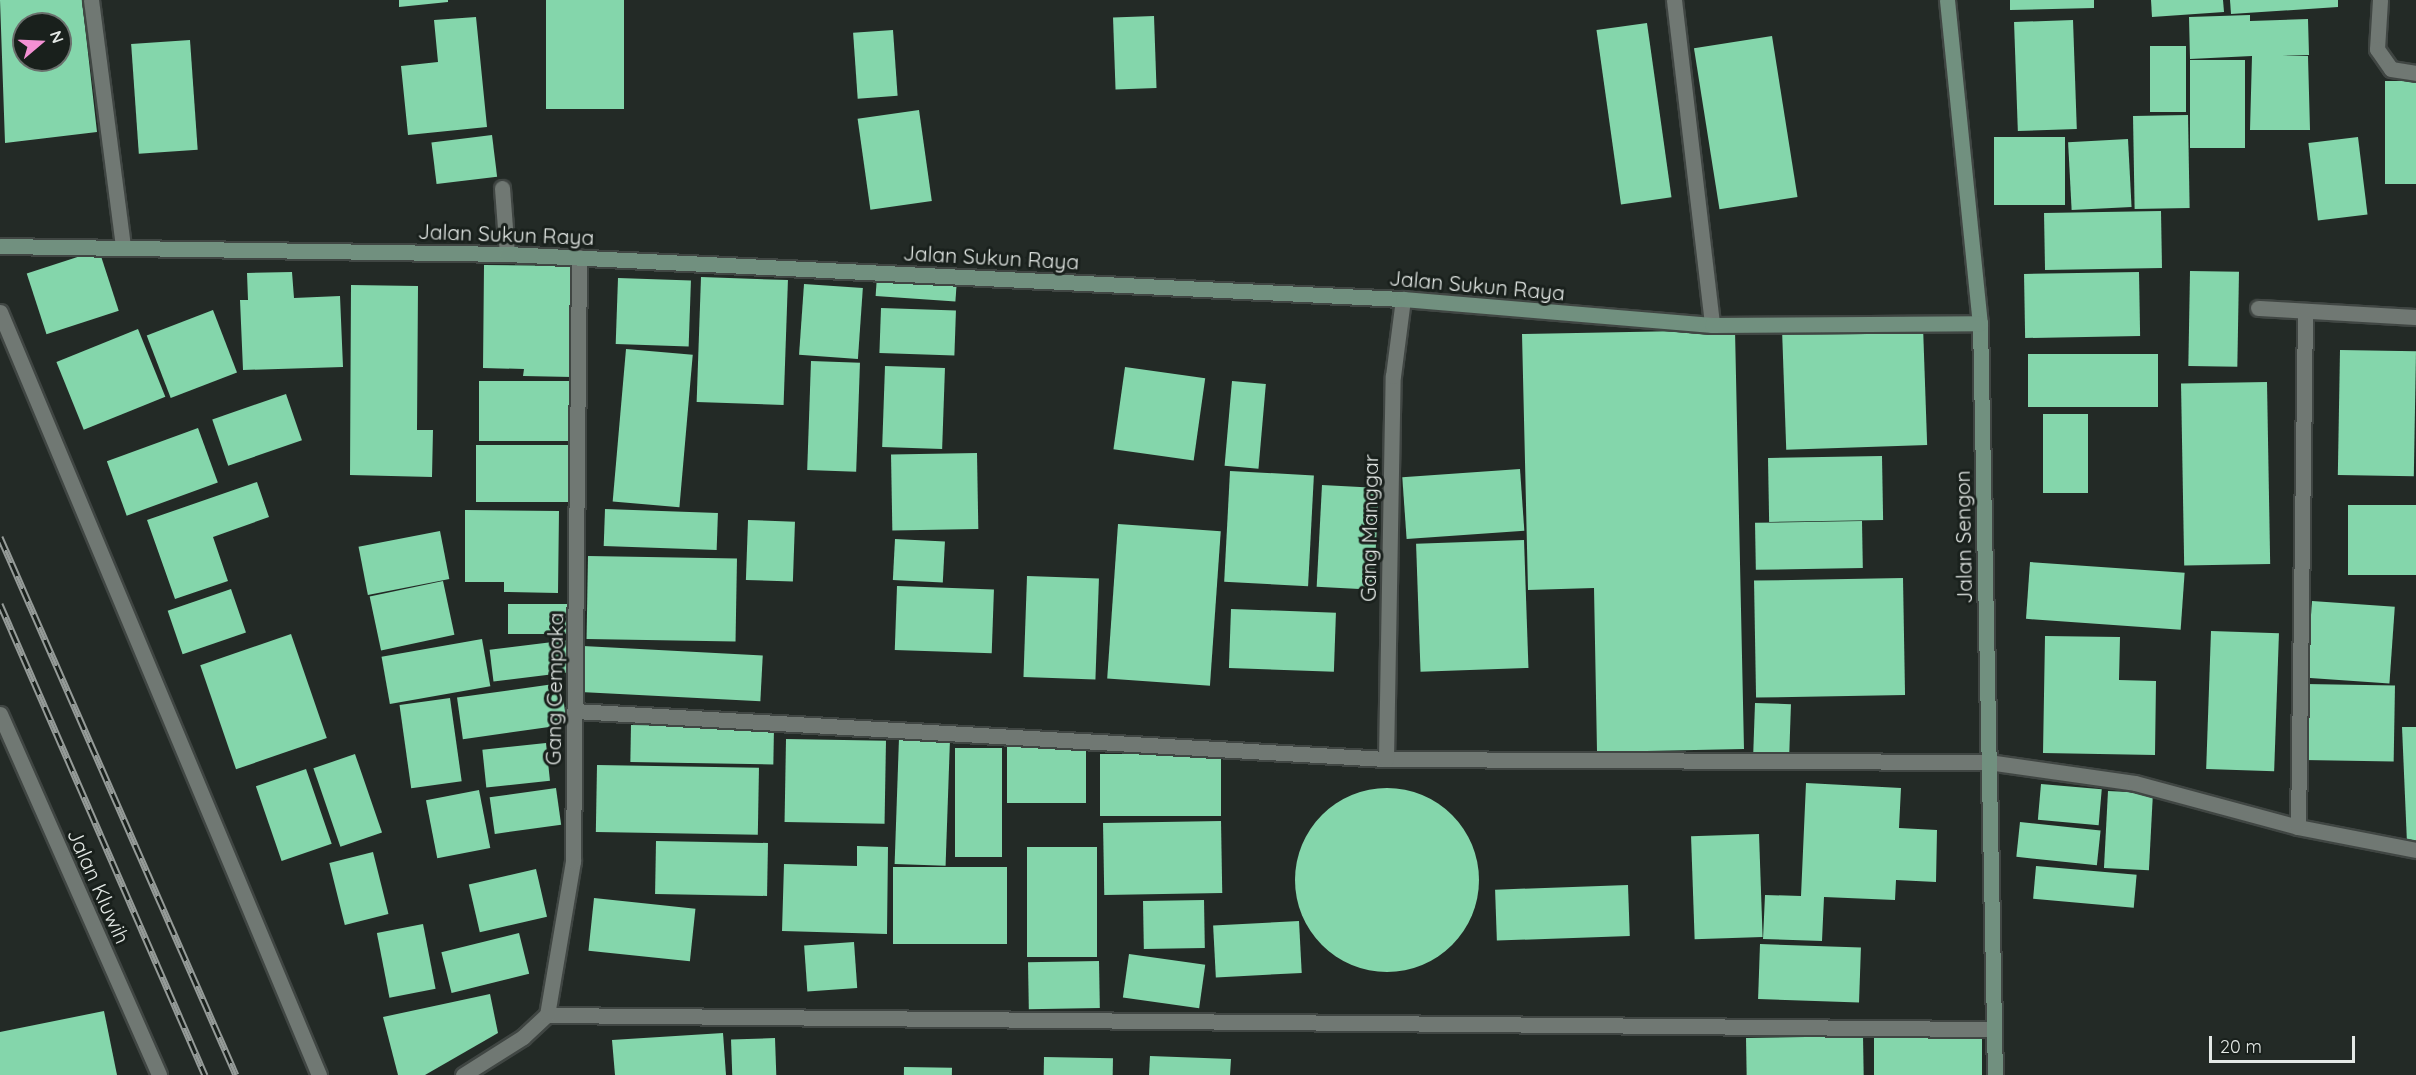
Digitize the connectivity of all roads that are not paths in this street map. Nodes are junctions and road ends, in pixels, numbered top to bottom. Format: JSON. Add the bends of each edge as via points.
{"nodes":[{"id":1,"x":91,"y":0,"type":"edge"},
{"id":2,"x":1674,"y":0,"type":"edge"},
{"id":3,"x":1947,"y":0,"type":"edge"},
{"id":4,"x":2380,"y":0,"type":"edge"},
{"id":5,"x":2416,"y":73,"type":"edge"},
{"id":6,"x":502,"y":188,"type":"dead end"},
{"id":7,"x":0,"y":246,"type":"edge"},
{"id":8,"x":123,"y":246,"type":"junction"},
{"id":9,"x":507,"y":254,"type":"junction"},
{"id":10,"x":579,"y":257,"type":"junction"},
{"id":11,"x":1403,"y":299,"type":"junction"},
{"id":12,"x":2258,"y":308,"type":"dead end"},
{"id":13,"x":2305,"y":311,"type":"junction"},
{"id":14,"x":0,"y":312,"type":"edge"},
{"id":15,"x":2416,"y":317,"type":"edge"},
{"id":16,"x":1980,"y":323,"type":"junction"},
{"id":17,"x":1712,"y":325,"type":"junction"},
{"id":18,"x":575,"y":711,"type":"junction"},
{"id":19,"x":0,"y":714,"type":"edge"},
{"id":20,"x":1386,"y":759,"type":"junction"},
{"id":21,"x":1988,"y":762,"type":"junction"},
{"id":22,"x":2298,"y":827,"type":"junction"},
{"id":23,"x":2416,"y":850,"type":"edge"},
{"id":24,"x":547,"y":1015,"type":"junction"},
{"id":25,"x":1992,"y":1029,"type":"junction"},
{"id":26,"x":159,"y":1075,"type":"edge"},
{"id":27,"x":319,"y":1075,"type":"edge"},
{"id":28,"x":463,"y":1075,"type":"edge"},
{"id":29,"x":1995,"y":1075,"type":"edge"}],
"edges":[{"from":1,"to":8,"type":"street"},
{"from":2,"to":17,"type":"street"},
{"from":3,"to":16,"type":"street","name":"Jalan Sengon"},
{"from":4,"to":5,"type":"street","via":[[2377,50],[2391,69]]},
{"from":6,"to":9,"type":"street"},
{"from":7,"to":8,"type":"street","name":"Jalan Sukun Raya"},
{"from":8,"to":9,"type":"street","name":"Jalan Sukun Raya"},
{"from":9,"to":10,"type":"street","name":"Jalan Sukun Raya"},
{"from":10,"to":11,"type":"street","name":"Jalan Sukun Raya"},
{"from":10,"to":18,"type":"street","name":"Gang Cempaka"},
{"from":11,"to":17,"type":"street","name":"Jalan Sukun Raya"},
{"from":11,"to":20,"type":"street","name":"Gang Manggar","via":[[1393,376]]},
{"from":12,"to":13,"type":"street"},
{"from":13,"to":15,"type":"street"},
{"from":13,"to":22,"type":"street"},
{"from":14,"to":27,"type":"street"},
{"from":16,"to":17,"type":"street","name":"Jalan Sukun Raya"},
{"from":16,"to":21,"type":"street","name":"Jalan Sengon"},
{"from":18,"to":20,"type":"street"},
{"from":18,"to":24,"type":"street","name":"Gang Cempaka","via":[[573,861]]},
{"from":19,"to":26,"type":"street","name":"Jalan Kluwih"},
{"from":20,"to":21,"type":"street"},
{"from":21,"to":22,"type":"street","via":[[2135,783]]},
{"from":21,"to":25,"type":"street","name":"Jalan Sengon"},
{"from":22,"to":23,"type":"street"},
{"from":24,"to":25,"type":"street"},
{"from":24,"to":28,"type":"street","via":[[523,1037]]},
{"from":25,"to":29,"type":"street","name":"Jalan Sengon"}]}
